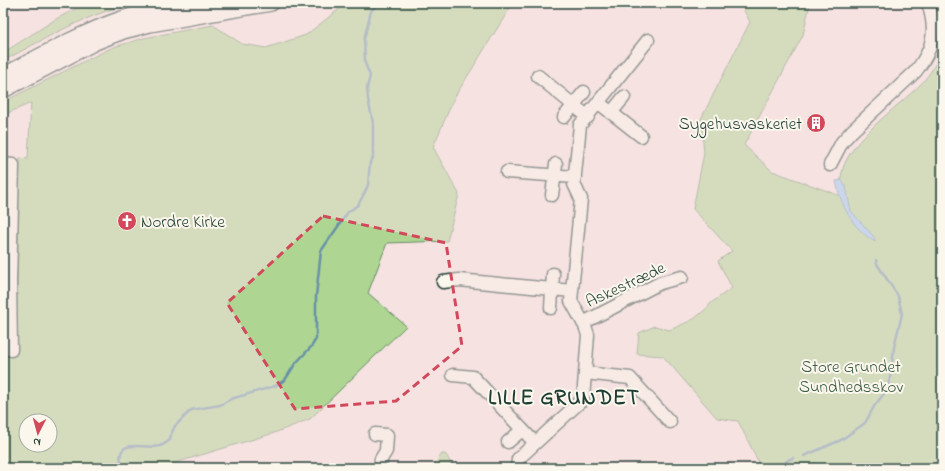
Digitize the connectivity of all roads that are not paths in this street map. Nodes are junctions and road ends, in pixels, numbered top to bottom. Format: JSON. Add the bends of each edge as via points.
{"nodes":[{"id":1,"x":207,"y":3,"type":"edge"},
{"id":2,"x":271,"y":3,"type":"edge"},
{"id":3,"x":928,"y":3,"type":"edge"},
{"id":4,"x":648,"y":40,"type":"dead end"},
{"id":5,"x":3,"y":76,"type":"edge"},
{"id":6,"x":538,"y":76,"type":"dead end"},
{"id":7,"x":3,"y":90,"type":"edge"},
{"id":8,"x":584,"y":92,"type":"dead end"},
{"id":9,"x":624,"y":97,"type":"dead end"},
{"id":10,"x":599,"y":103,"type":"junction"},
{"id":11,"x":574,"y":105,"type":"junction"},
{"id":12,"x":611,"y":113,"type":"junction"},
{"id":13,"x":564,"y":116,"type":"dead end"},
{"id":14,"x":588,"y":117,"type":"junction"},
{"id":15,"x":641,"y":136,"type":"dead end"},
{"id":16,"x":3,"y":164,"type":"edge"},
{"id":17,"x":830,"y":165,"type":"dead end"},
{"id":18,"x":555,"y":170,"type":"junction"},
{"id":19,"x":507,"y":172,"type":"dead end"},
{"id":20,"x":575,"y":177,"type":"junction"},
{"id":21,"x":552,"y":195,"type":"dead end"},
{"id":22,"x":553,"y":274,"type":"dead end"},
{"id":23,"x":682,"y":277,"type":"dead end"},
{"id":24,"x":444,"y":282,"type":"dead end"},
{"id":25,"x":552,"y":289,"type":"junction"},
{"id":26,"x":572,"y":291,"type":"junction"},
{"id":27,"x":551,"y":308,"type":"dead end"},
{"id":28,"x":583,"y":323,"type":"junction"},
{"id":29,"x":11,"y":350,"type":"dead end"},
{"id":30,"x":585,"y":373,"type":"junction"},
{"id":31,"x":453,"y":375,"type":"dead end"},
{"id":32,"x":670,"y":422,"type":"dead end"},
{"id":33,"x":522,"y":430,"type":"junction"},
{"id":34,"x":375,"y":434,"type":"dead end"},
{"id":35,"x":508,"y":442,"type":"dead end"},
{"id":36,"x":535,"y":443,"type":"junction"},
{"id":37,"x":380,"y":468,"type":"edge"},
{"id":38,"x":516,"y":468,"type":"edge"}],
"edges":[{"from":1,"to":5,"type":"main road","via":[[120,19]]},
{"from":2,"to":7,"type":"main road","via":[[123,31],[95,42]]},
{"from":3,"to":17,"type":"street","via":[[934,30],[925,59],[916,71],[842,142]]},
{"from":4,"to":10,"type":"street"},
{"from":6,"to":11,"type":"street"},
{"from":8,"to":11,"type":"street"},
{"from":9,"to":12,"type":"street"},
{"from":10,"to":12,"type":"street"},
{"from":10,"to":14,"type":"street"},
{"from":11,"to":13,"type":"street"},
{"from":11,"to":14,"type":"street"},
{"from":12,"to":15,"type":"street"},
{"from":14,"to":20,"type":"street","via":[[580,125]]},
{"from":16,"to":29,"type":"street","via":[[13,165]]},
{"from":18,"to":19,"type":"street"},
{"from":18,"to":20,"type":"street"},
{"from":18,"to":21,"type":"street"},
{"from":20,"to":26,"type":"street","via":[[574,184],[581,199]]},
{"from":22,"to":25,"type":"street"},
{"from":23,"to":28,"type":"street","name":"Askestræde","via":[[660,283]]},
{"from":24,"to":25,"type":"street","via":[[459,280]]},
{"from":25,"to":26,"type":"street"},
{"from":25,"to":27,"type":"street"},
{"from":26,"to":28,"type":"street","via":[[571,301]]},
{"from":28,"to":30,"type":"street","via":[[588,335]]},
{"from":30,"to":32,"type":"street","via":[[630,378]]},
{"from":30,"to":36,"type":"street","via":[[583,399]]},
{"from":31,"to":33,"type":"street","via":[[473,377]]},
{"from":33,"to":35,"type":"street"},
{"from":33,"to":36,"type":"street"},
{"from":34,"to":37,"type":"street","via":[[387,435],[386,451],[381,459]]},
{"from":36,"to":38,"type":"street","via":[[518,459]]}]}
